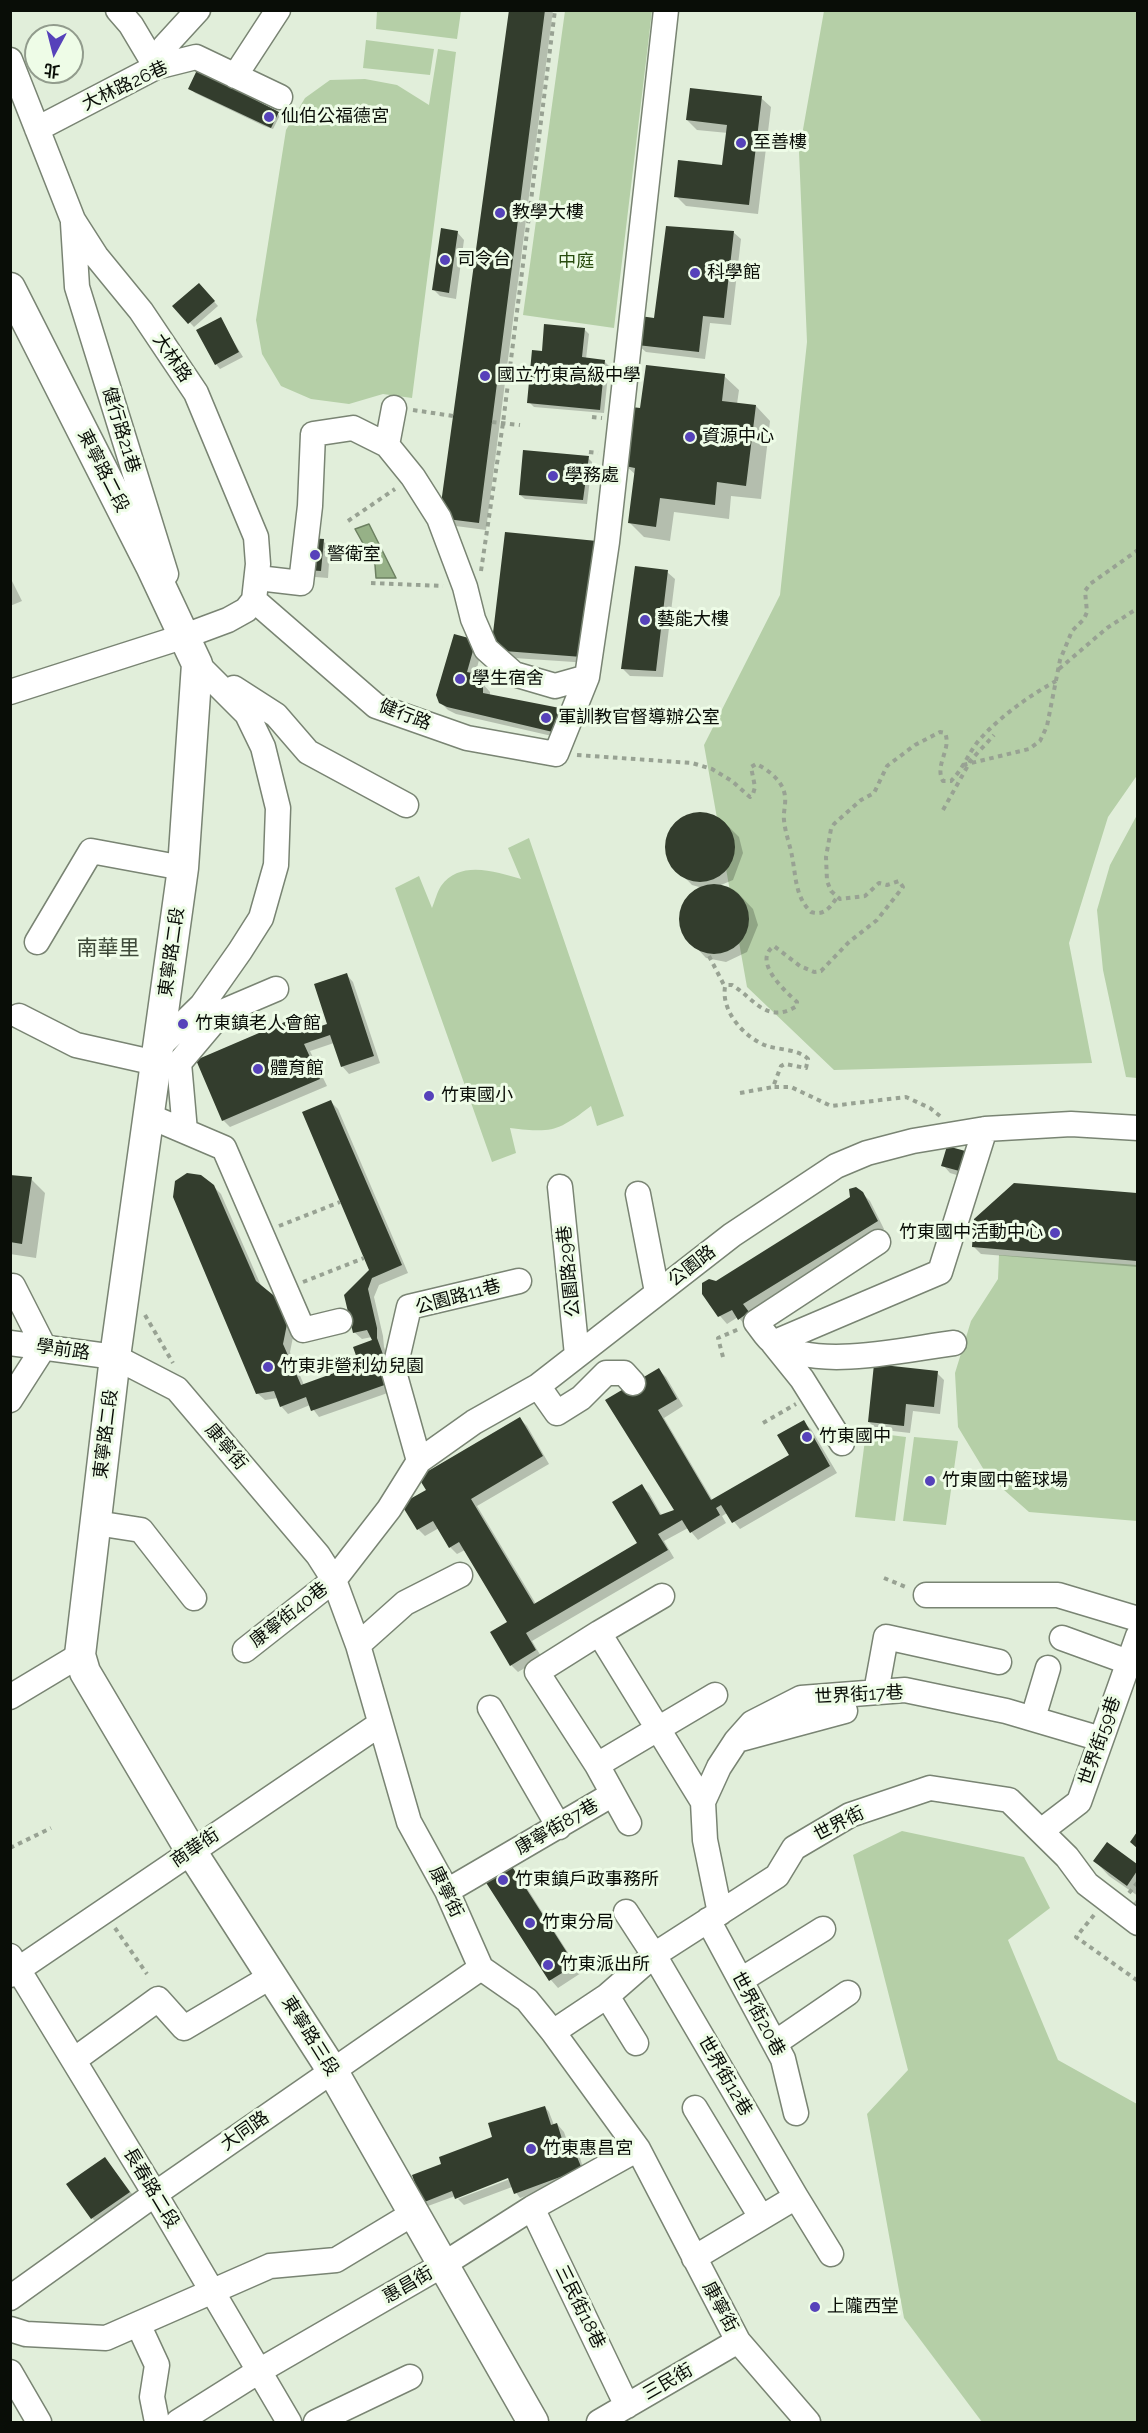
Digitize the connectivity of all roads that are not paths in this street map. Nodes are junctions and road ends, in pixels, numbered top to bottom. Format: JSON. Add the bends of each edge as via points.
{"nodes":[{"id":1,"x":118,"y":10,"type":"edge"},
{"id":2,"x":198,"y":10,"type":"edge"},
{"id":3,"x":278,"y":10,"type":"edge"},
{"id":4,"x":666,"y":10,"type":"edge"},
{"id":5,"x":10,"y":60,"type":"edge"},
{"id":6,"x":156,"y":67,"type":"junction"},
{"id":7,"x":235,"y":76,"type":"junction"},
{"id":8,"x":280,"y":97,"type":"dead end"},
{"id":9,"x":37,"y":129,"type":"junction"},
{"id":10,"x":73,"y":220,"type":"junction"},
{"id":11,"x":12,"y":296,"type":"edge"},
{"id":12,"x":394,"y":408,"type":"road end"},
{"id":13,"x":387,"y":445,"type":"junction"},
{"id":14,"x":256,"y":589,"type":"junction"},
{"id":15,"x":185,"y":636,"type":"junction"},
{"id":16,"x":196,"y":664,"type":"junction"},
{"id":17,"x":586,"y":677,"type":"junction"},
{"id":18,"x":10,"y":692,"type":"edge"},
{"id":19,"x":406,"y":805,"type":"dead end"},
{"id":20,"x":183,"y":868,"type":"junction"},
{"id":21,"x":37,"y":942,"type":"dead end"},
{"id":22,"x":276,"y":989,"type":"dead end"},
{"id":23,"x":19,"y":1016,"type":"dead end"},
{"id":24,"x":158,"y":1055,"type":"junction"},
{"id":25,"x":149,"y":1116,"type":"junction"},
{"id":26,"x":1137,"y":1128,"type":"edge"},
{"id":27,"x":985,"y":1129,"type":"junction"},
{"id":28,"x":185,"y":1131,"type":"junction"},
{"id":29,"x":560,"y":1187,"type":"dead end"},
{"id":30,"x":638,"y":1194,"type":"dead end"},
{"id":31,"x":878,"y":1242,"type":"dead end"},
{"id":32,"x":519,"y":1281,"type":"dead end"},
{"id":33,"x":13,"y":1286,"type":"dead end"},
{"id":34,"x":657,"y":1292,"type":"junction"},
{"id":35,"x":340,"y":1321,"type":"dead end"},
{"id":36,"x":10,"y":1343,"type":"edge"},
{"id":37,"x":772,"y":1343,"type":"junction"},
{"id":38,"x":954,"y":1343,"type":"dead end"},
{"id":39,"x":44,"y":1347,"type":"junction"},
{"id":40,"x":577,"y":1355,"type":"junction"},
{"id":41,"x":115,"y":1357,"type":"junction"},
{"id":42,"x":633,"y":1383,"type":"dead end"},
{"id":43,"x":538,"y":1386,"type":"junction"},
{"id":44,"x":10,"y":1400,"type":"edge"},
{"id":45,"x":842,"y":1443,"type":"dead end"},
{"id":46,"x":419,"y":1461,"type":"junction"},
{"id":47,"x":96,"y":1523,"type":"junction"},
{"id":48,"x":460,"y":1575,"type":"dead end"},
{"id":49,"x":334,"y":1580,"type":"junction"},
{"id":50,"x":926,"y":1595,"type":"dead end"},
{"id":51,"x":662,"y":1596,"type":"dead end"},
{"id":52,"x":195,"y":1598,"type":"dead end"},
{"id":53,"x":1137,"y":1619,"type":"edge"},
{"id":54,"x":599,"y":1633,"type":"junction"},
{"id":55,"x":1137,"y":1636,"type":"edge"},
{"id":56,"x":1062,"y":1638,"type":"dead end"},
{"id":57,"x":358,"y":1645,"type":"junction"},
{"id":58,"x":244,"y":1650,"type":"dead end"},
{"id":59,"x":80,"y":1655,"type":"junction"},
{"id":60,"x":999,"y":1662,"type":"dead end"},
{"id":61,"x":1128,"y":1662,"type":"junction"},
{"id":62,"x":1048,"y":1668,"type":"dead end"},
{"id":63,"x":876,"y":1692,"type":"junction"},
{"id":64,"x":715,"y":1695,"type":"dead end"},
{"id":65,"x":10,"y":1697,"type":"edge"},
{"id":66,"x":490,"y":1708,"type":"dead end"},
{"id":67,"x":845,"y":1711,"type":"dead end"},
{"id":68,"x":1033,"y":1718,"type":"junction"},
{"id":69,"x":380,"y":1724,"type":"junction"},
{"id":70,"x":658,"y":1730,"type":"junction"},
{"id":71,"x":1101,"y":1739,"type":"junction"},
{"id":72,"x":736,"y":1741,"type":"junction"},
{"id":73,"x":597,"y":1765,"type":"junction"},
{"id":74,"x":613,"y":1794,"type":"junction"},
{"id":75,"x":704,"y":1802,"type":"junction"},
{"id":76,"x":629,"y":1823,"type":"dead end"},
{"id":77,"x":559,"y":1827,"type":"junction"},
{"id":78,"x":1041,"y":1831,"type":"junction"},
{"id":79,"x":191,"y":1851,"type":"junction"},
{"id":80,"x":447,"y":1891,"type":"junction"},
{"id":81,"x":626,"y":1912,"type":"dead end"},
{"id":82,"x":714,"y":1917,"type":"junction"},
{"id":83,"x":1137,"y":1923,"type":"edge"},
{"id":84,"x":823,"y":1929,"type":"dead end"},
{"id":85,"x":654,"y":1955,"type":"junction"},
{"id":86,"x":13,"y":1967,"type":"edge"},
{"id":87,"x":481,"y":1968,"type":"junction"},
{"id":88,"x":272,"y":1976,"type":"junction"},
{"id":89,"x":741,"y":1980,"type":"junction"},
{"id":90,"x":848,"y":1993,"type":"dead end"},
{"id":91,"x":607,"y":1996,"type":"junction"},
{"id":92,"x":553,"y":2032,"type":"junction"},
{"id":93,"x":636,"y":2043,"type":"dead end"},
{"id":94,"x":775,"y":2043,"type":"junction"},
{"id":95,"x":74,"y":2060,"type":"junction"},
{"id":96,"x":333,"y":2070,"type":"junction"},
{"id":97,"x":695,"y":2108,"type":"dead end"},
{"id":98,"x":795,"y":2113,"type":"dead end"},
{"id":99,"x":638,"y":2150,"type":"junction"},
{"id":100,"x":155,"y":2194,"type":"junction"},
{"id":101,"x":796,"y":2197,"type":"junction"},
{"id":102,"x":532,"y":2208,"type":"junction"},
{"id":103,"x":414,"y":2213,"type":"junction"},
{"id":104,"x":761,"y":2217,"type":"junction"},
{"id":105,"x":831,"y":2254,"type":"dead end"},
{"id":106,"x":694,"y":2258,"type":"junction"},
{"id":107,"x":444,"y":2264,"type":"junction"},
{"id":108,"x":212,"y":2292,"type":"junction"},
{"id":109,"x":10,"y":2298,"type":"edge"},
{"id":110,"x":138,"y":2324,"type":"junction"},
{"id":111,"x":10,"y":2329,"type":"edge"},
{"id":112,"x":738,"y":2341,"type":"junction"},
{"id":113,"x":259,"y":2371,"type":"junction"},
{"id":114,"x":10,"y":2372,"type":"edge"},
{"id":115,"x":410,"y":2377,"type":"dead end"},
{"id":116,"x":627,"y":2406,"type":"junction"},
{"id":117,"x":39,"y":2422,"type":"edge"},
{"id":118,"x":157,"y":2422,"type":"edge"},
{"id":119,"x":178,"y":2422,"type":"edge"},
{"id":120,"x":289,"y":2422,"type":"edge"},
{"id":121,"x":316,"y":2422,"type":"edge"},
{"id":122,"x":533,"y":2422,"type":"edge"},
{"id":123,"x":599,"y":2422,"type":"edge"},
{"id":124,"x":808,"y":2422,"type":"edge"}],
"edges":[{"from":1,"to":6,"type":"street"},
{"from":2,"to":6,"type":"street","via":[[165,46]]},
{"from":3,"to":7,"type":"street"},
{"from":4,"to":17,"type":"street","via":[[607,542]]},
{"from":5,"to":9,"type":"street","name":"大林路"},
{"from":6,"to":7,"type":"street","name":"大林路26巷","via":[[196,57]]},
{"from":6,"to":9,"type":"street","name":"大林路26巷"},
{"from":7,"to":8,"type":"street","name":"大林路26巷"},
{"from":9,"to":10,"type":"street","name":"大林路"},
{"from":10,"to":14,"type":"street","name":"大林路","via":[[196,393],[256,537]]},
{"from":10,"to":15,"type":"street","name":"健行路21巷","via":[[77,287]]},
{"from":11,"to":15,"type":"main road","name":"東寧路二段"},
{"from":12,"to":13,"type":"street"},
{"from":13,"to":14,"type":"street","via":[[353,428],[313,434],[302,583]]},
{"from":13,"to":17,"type":"street","via":[[414,477],[439,518],[486,649],[514,674],[555,686]]},
{"from":14,"to":15,"type":"street","via":[[246,610]]},
{"from":14,"to":17,"type":"street","name":"健行路","via":[[376,706],[467,738],[556,754]]},
{"from":15,"to":16,"type":"main road","name":"東寧路二段"},
{"from":15,"to":18,"type":"street"},
{"from":16,"to":19,"type":"street","via":[[276,715],[308,752]]},
{"from":16,"to":20,"type":"main road","name":"東寧路二段"},
{"from":16,"to":24,"type":"street","via":[[247,714],[263,747],[279,808],[276,865],[261,918],[202,1005]]},
{"from":20,"to":21,"type":"street","via":[[91,851]]},
{"from":20,"to":24,"type":"main road","name":"東寧路二段"},
{"from":22,"to":28,"type":"street","via":[[222,1012],[179,1063]]},
{"from":23,"to":24,"type":"street","via":[[76,1045]]},
{"from":24,"to":25,"type":"main road","name":"東寧路二段"},
{"from":25,"to":28,"type":"street"},
{"from":25,"to":41,"type":"main road","name":"東寧路二段"},
{"from":26,"to":27,"type":"street","name":"公園路","via":[[1071,1124]]},
{"from":27,"to":34,"type":"street","name":"公園路","via":[[913,1141],[836,1166],[732,1235]]},
{"from":27,"to":37,"type":"street","via":[[940,1272]]},
{"from":28,"to":35,"type":"street","via":[[224,1148],[303,1330]]},
{"from":29,"to":40,"type":"street","name":"公園路29巷"},
{"from":30,"to":34,"type":"street"},
{"from":31,"to":37,"type":"street","via":[[756,1322]]},
{"from":32,"to":46,"type":"street","name":"公園路11巷","via":[[409,1307],[394,1372]]},
{"from":33,"to":39,"type":"street"},
{"from":34,"to":40,"type":"street","name":"公園路"},
{"from":36,"to":39,"type":"street","name":"學前路"},
{"from":37,"to":38,"type":"street","via":[[805,1356],[854,1356]]},
{"from":37,"to":45,"type":"street"},
{"from":39,"to":41,"type":"street","name":"學前路"},
{"from":39,"to":44,"type":"street"},
{"from":40,"to":43,"type":"street","name":"公園路"},
{"from":41,"to":47,"type":"main road","name":"東寧路二段"},
{"from":41,"to":49,"type":"street","name":"康寧街","via":[[179,1390],[318,1555]]},
{"from":42,"to":43,"type":"street","via":[[624,1372],[606,1372],[581,1398],[557,1413]]},
{"from":43,"to":46,"type":"street","name":"公園路","via":[[474,1422]]},
{"from":46,"to":49,"type":"street","name":"公園路","via":[[389,1509]]},
{"from":47,"to":52,"type":"street","via":[[141,1530]]},
{"from":47,"to":59,"type":"main road","name":"東寧路二段"},
{"from":48,"to":57,"type":"street","via":[[405,1603]]},
{"from":49,"to":57,"type":"street","name":"康寧街"},
{"from":49,"to":58,"type":"street","name":"康寧街40巷"},
{"from":50,"to":53,"type":"street","via":[[1058,1595]]},
{"from":51,"to":54,"type":"street"},
{"from":54,"to":70,"type":"street"},
{"from":54,"to":73,"type":"street","name":"康寧街87巷","via":[[537,1672]]},
{"from":55,"to":61,"type":"street","name":"世界街59巷"},
{"from":56,"to":61,"type":"street"},
{"from":57,"to":69,"type":"street","name":"康寧街"},
{"from":59,"to":65,"type":"street"},
{"from":59,"to":79,"type":"main road","name":"東寧路三段","via":[[86,1672]]},
{"from":60,"to":63,"type":"street","via":[[886,1637]]},
{"from":61,"to":71,"type":"street","name":"世界街59巷"},
{"from":62,"to":68,"type":"street"},
{"from":63,"to":68,"type":"street","name":"世界街17巷","via":[[905,1690]]},
{"from":63,"to":72,"type":"street","name":"世界街17巷","via":[[801,1698],[752,1723]]},
{"from":64,"to":70,"type":"street"},
{"from":66,"to":77,"type":"street"},
{"from":67,"to":72,"type":"street"},
{"from":68,"to":71,"type":"street","name":"世界街17巷"},
{"from":69,"to":79,"type":"street","name":"商華街"},
{"from":69,"to":80,"type":"street","name":"康寧街","via":[[409,1822]]},
{"from":70,"to":73,"type":"street"},
{"from":70,"to":75,"type":"street"},
{"from":71,"to":78,"type":"street","name":"世界街59巷","via":[[1079,1802]]},
{"from":72,"to":75,"type":"street","name":"世界街17巷"},
{"from":73,"to":74,"type":"street","name":"康寧街87巷"},
{"from":74,"to":76,"type":"street"},
{"from":74,"to":77,"type":"street","name":"康寧街87巷"},
{"from":75,"to":82,"type":"street","name":"世界街17巷"},
{"from":77,"to":80,"type":"street","name":"康寧街87巷"},
{"from":78,"to":82,"type":"street","name":"世界街","via":[[1009,1800],[930,1788],[849,1815],[794,1848],[777,1876]]},
{"from":78,"to":83,"type":"street","name":"世界街","via":[[1087,1884]]},
{"from":79,"to":86,"type":"street","name":"商華街"},
{"from":79,"to":88,"type":"main road","name":"東寧路三段"},
{"from":80,"to":87,"type":"street","name":"康寧街"},
{"from":81,"to":85,"type":"street","name":"世界街12巷"},
{"from":82,"to":85,"type":"street","name":"世界街"},
{"from":82,"to":89,"type":"street","name":"世界街20巷"},
{"from":84,"to":89,"type":"street"},
{"from":85,"to":91,"type":"street","name":"世界街"},
{"from":85,"to":101,"type":"street","name":"世界街12巷"},
{"from":86,"to":95,"type":"street","name":"長春路二段"},
{"from":87,"to":92,"type":"street","name":"康寧街","via":[[527,2000]]},
{"from":87,"to":96,"type":"street","name":"大同路"},
{"from":88,"to":95,"type":"street","via":[[184,2028],[158,1999]]},
{"from":88,"to":96,"type":"main road","name":"東寧路三段"},
{"from":89,"to":94,"type":"street","name":"世界街20巷"},
{"from":90,"to":94,"type":"street"},
{"from":91,"to":92,"type":"street","name":"世界街"},
{"from":91,"to":93,"type":"street"},
{"from":92,"to":99,"type":"street","name":"康寧街"},
{"from":94,"to":98,"type":"street","name":"世界街20巷","via":[[783,2059]]},
{"from":95,"to":100,"type":"street","name":"長春路二段"},
{"from":96,"to":100,"type":"street","name":"大同路"},
{"from":96,"to":103,"type":"main road","name":"東寧路三段"},
{"from":97,"to":104,"type":"street"},
{"from":99,"to":102,"type":"street","name":"惠昌街"},
{"from":99,"to":106,"type":"street","name":"康寧街"},
{"from":100,"to":108,"type":"street","name":"長春路二段"},
{"from":100,"to":109,"type":"street","name":"大同路"},
{"from":101,"to":104,"type":"street"},
{"from":101,"to":105,"type":"street","name":"世界街12巷"},
{"from":102,"to":107,"type":"street","name":"惠昌街"},
{"from":102,"to":116,"type":"street","name":"三民街18巷"},
{"from":103,"to":107,"type":"main road","name":"東寧路三段"},
{"from":103,"to":108,"type":"street","via":[[336,2260],[270,2266]]},
{"from":104,"to":106,"type":"street"},
{"from":106,"to":112,"type":"street","name":"康寧街"},
{"from":107,"to":113,"type":"street","name":"惠昌街"},
{"from":107,"to":122,"type":"main road","name":"東寧路三段"},
{"from":108,"to":110,"type":"street"},
{"from":108,"to":113,"type":"street","name":"長春路二段"},
{"from":110,"to":111,"type":"street","via":[[106,2338],[26,2334]]},
{"from":110,"to":118,"type":"street","via":[[157,2365],[152,2397]]},
{"from":112,"to":116,"type":"street","name":"三民街"},
{"from":112,"to":124,"type":"street","name":"康寧街"},
{"from":113,"to":119,"type":"street","name":"惠昌街"},
{"from":113,"to":120,"type":"street","name":"長春路二段"},
{"from":114,"to":117,"type":"street"},
{"from":115,"to":121,"type":"street"},
{"from":116,"to":123,"type":"street","name":"三民街"}]}
